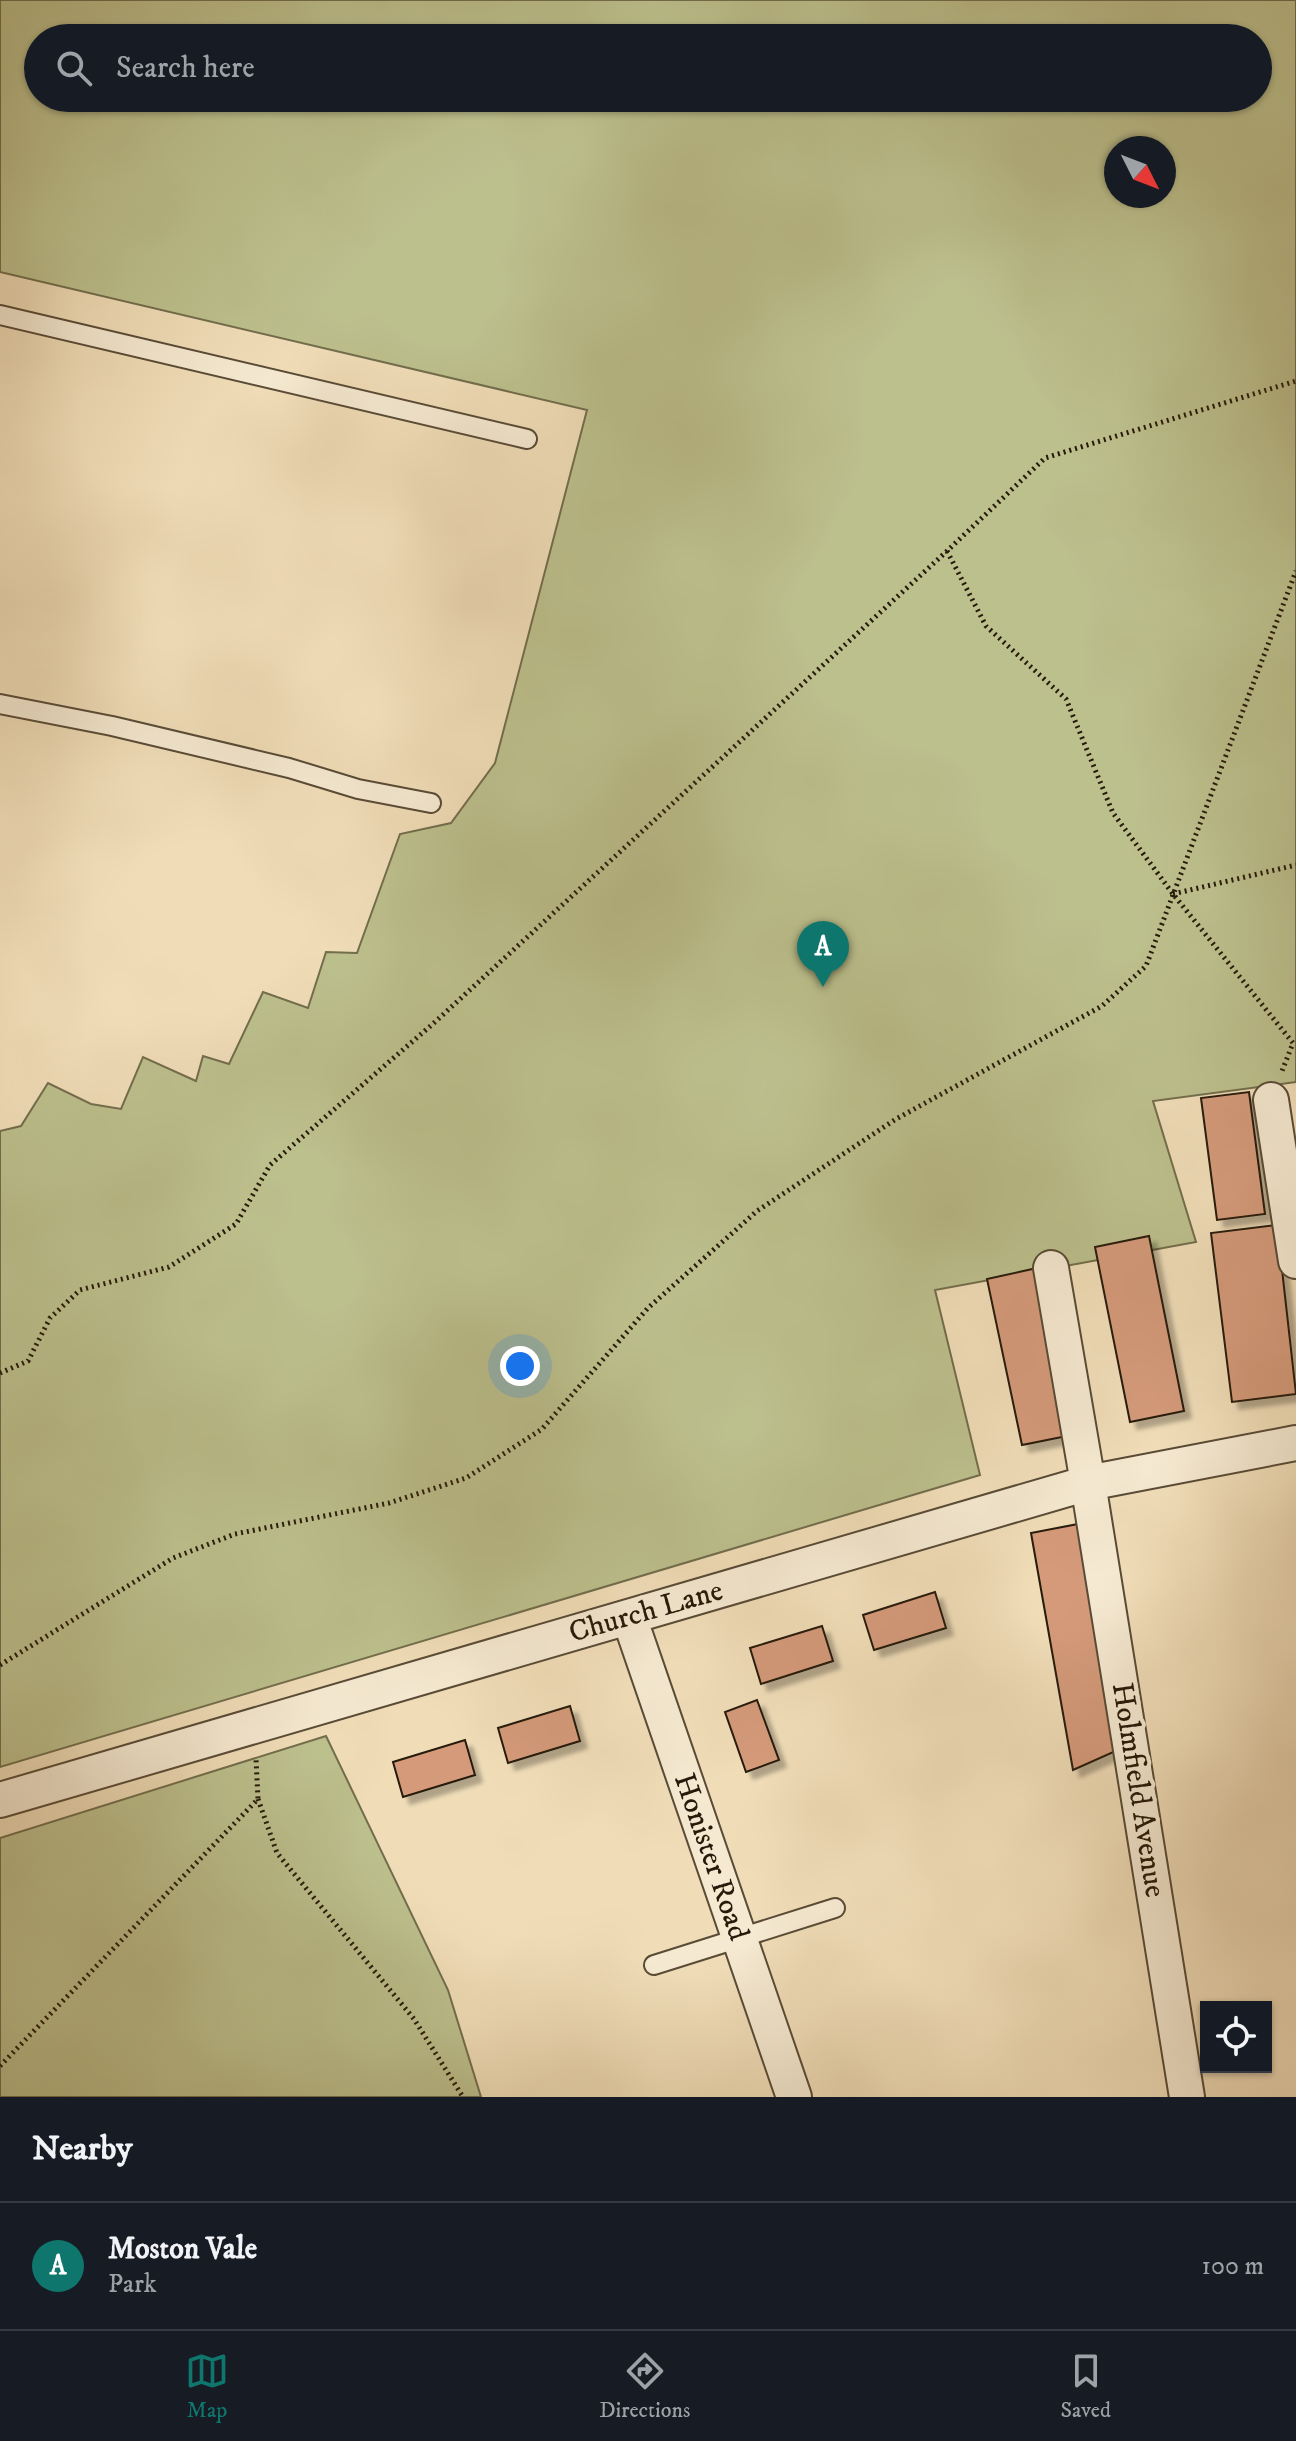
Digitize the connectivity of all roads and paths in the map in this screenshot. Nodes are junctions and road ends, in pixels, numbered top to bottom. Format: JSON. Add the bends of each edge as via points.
{"nodes":[{"id":1,"x":0,"y":315,"type":"edge"},
{"id":2,"x":1296,"y":381,"type":"edge"},
{"id":3,"x":527,"y":439,"type":"dead end"},
{"id":4,"x":947,"y":551,"type":"junction"},
{"id":5,"x":1296,"y":571,"type":"edge"},
{"id":6,"x":0,"y":704,"type":"edge"},
{"id":7,"x":431,"y":803,"type":"dead end"},
{"id":8,"x":1296,"y":865,"type":"edge"},
{"id":9,"x":1173,"y":894,"type":"junction"},
{"id":10,"x":1271,"y":1100,"type":"joint"},
{"id":11,"x":1291,"y":1194,"type":"edge"},
{"id":12,"x":1296,"y":1261,"type":"edge"},
{"id":13,"x":1051,"y":1268,"type":"dead end"},
{"id":14,"x":0,"y":1373,"type":"edge"},
{"id":15,"x":1296,"y":1443,"type":"edge"},
{"id":16,"x":1088,"y":1483,"type":"junction"},
{"id":17,"x":629,"y":1617,"type":"junction"},
{"id":18,"x":0,"y":1665,"type":"edge"},
{"id":19,"x":256,"y":1758,"type":"dead end"},
{"id":20,"x":258,"y":1799,"type":"junction"},
{"id":21,"x":0,"y":1800,"type":"edge"},
{"id":22,"x":835,"y":1908,"type":"dead end"},
{"id":23,"x":739,"y":1938,"type":"junction"},
{"id":24,"x":654,"y":1965,"type":"dead end"},
{"id":25,"x":0,"y":2066,"type":"edge"},
{"id":26,"x":463,"y":2097,"type":"edge"},
{"id":27,"x":794,"y":2097,"type":"edge"},
{"id":28,"x":1187,"y":2097,"type":"edge"}],
"edges":[{"from":1,"to":3,"type":"lane"},
{"from":2,"to":4,"type":"path","via":[[1045,458]]},
{"from":4,"to":9,"type":"path","via":[[986,626],[1066,699],[1113,813]]},
{"from":4,"to":14,"type":"path","via":[[435,1022],[270,1165],[236,1224],[169,1267],[80,1290],[50,1318],[28,1361]]},
{"from":5,"to":9,"type":"path"},
{"from":6,"to":7,"type":"lane"},
{"from":8,"to":9,"type":"path"},
{"from":9,"to":10,"type":"path","via":[[1293,1043]]},
{"from":9,"to":18,"type":"path","via":[[1146,966],[1102,1006],[896,1119],[757,1211],[648,1308],[542,1429],[466,1478],[389,1503],[235,1534],[173,1558]]},
{"from":10,"to":11,"type":"street"},
{"from":11,"to":12,"type":"street"},
{"from":13,"to":16,"type":"street","name":"Holmfield Avenue"},
{"from":15,"to":16,"type":"street","name":"Church Lane"},
{"from":16,"to":17,"type":"street","name":"Church Lane"},
{"from":16,"to":28,"type":"street","name":"Holmfield Avenue"},
{"from":17,"to":21,"type":"street","name":"Church Lane"},
{"from":17,"to":23,"type":"street","name":"Honister Road"},
{"from":19,"to":20,"type":"path"},
{"from":20,"to":25,"type":"path"},
{"from":20,"to":26,"type":"path","via":[[277,1853],[414,2019]]},
{"from":22,"to":23,"type":"lane"},
{"from":23,"to":24,"type":"lane"},
{"from":23,"to":27,"type":"street","name":"Honister Road"}]}
